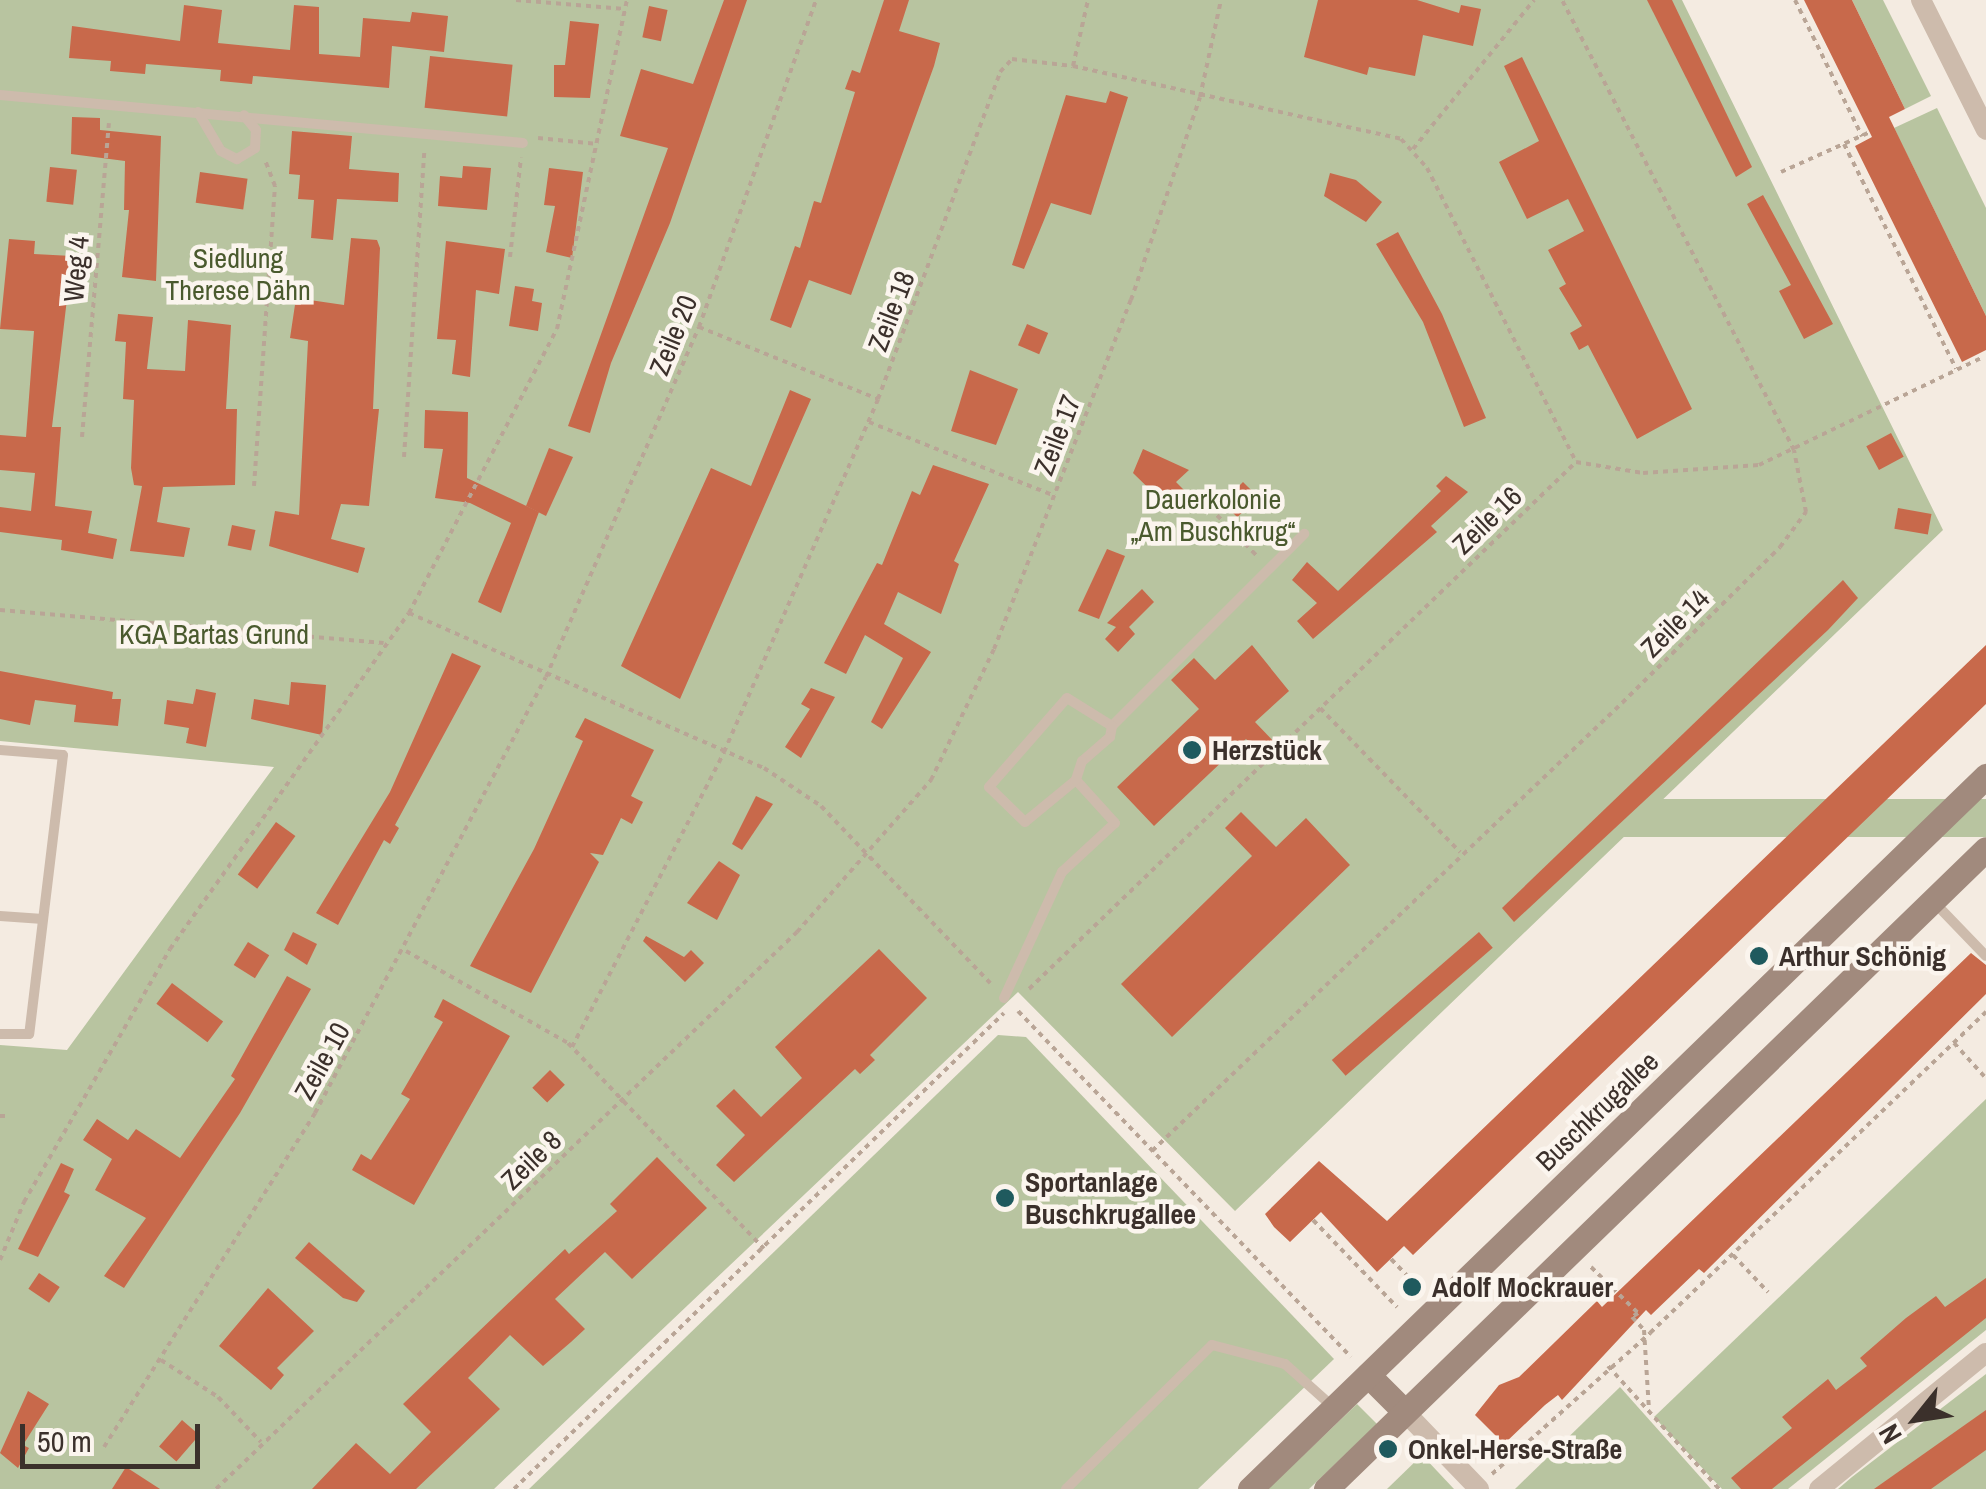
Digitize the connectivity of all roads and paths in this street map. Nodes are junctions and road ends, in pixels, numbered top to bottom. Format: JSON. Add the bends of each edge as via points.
{"nodes":[{"id":1,"x":516,"y":0,"type":"edge"},
{"id":2,"x":627,"y":0,"type":"edge"},
{"id":3,"x":816,"y":0,"type":"edge"},
{"id":4,"x":1088,"y":0,"type":"edge"},
{"id":5,"x":1221,"y":0,"type":"edge"},
{"id":6,"x":1534,"y":0,"type":"edge"},
{"id":7,"x":1562,"y":0,"type":"edge"},
{"id":8,"x":1795,"y":0,"type":"edge"},
{"id":9,"x":1921,"y":0,"type":"edge"},
{"id":10,"x":625,"y":10,"type":"junction"},
{"id":11,"x":1073,"y":66,"type":"junction"},
{"id":12,"x":0,"y":95,"type":"edge"},
{"id":13,"x":1200,"y":97,"type":"junction"},
{"id":14,"x":110,"y":104,"type":"junction"},
{"id":15,"x":198,"y":112,"type":"junction"},
{"id":16,"x":244,"y":115,"type":"junction"},
{"id":17,"x":269,"y":118,"type":"junction"},
{"id":18,"x":1986,"y":130,"type":"edge"},
{"id":19,"x":1870,"y":132,"type":"dead end"},
{"id":20,"x":426,"y":133,"type":"junction"},
{"id":21,"x":1862,"y":136,"type":"junction"},
{"id":22,"x":523,"y":142,"type":"junction"},
{"id":23,"x":598,"y":144,"type":"junction"},
{"id":24,"x":1844,"y":144,"type":"junction"},
{"id":25,"x":1413,"y":149,"type":"junction"},
{"id":26,"x":1781,"y":172,"type":"dead end"},
{"id":27,"x":510,"y":257,"type":"dead end"},
{"id":28,"x":699,"y":327,"type":"junction"},
{"id":29,"x":1981,"y":358,"type":"dead end"},
{"id":30,"x":1956,"y":369,"type":"junction"},
{"id":31,"x":878,"y":399,"type":"junction"},
{"id":32,"x":869,"y":422,"type":"junction"},
{"id":33,"x":82,"y":437,"type":"dead end"},
{"id":34,"x":1794,"y":450,"type":"junction"},
{"id":35,"x":404,"y":458,"type":"dead end"},
{"id":36,"x":1576,"y":462,"type":"junction"},
{"id":37,"x":254,"y":486,"type":"dead end"},
{"id":38,"x":1055,"y":496,"type":"junction"},
{"id":39,"x":1203,"y":501,"type":"dead end"},
{"id":40,"x":1304,"y":534,"type":"dead end"},
{"id":41,"x":1270,"y":568,"type":"junction"},
{"id":42,"x":0,"y":610,"type":"edge"},
{"id":43,"x":409,"y":613,"type":"junction"},
{"id":44,"x":384,"y":643,"type":"junction"},
{"id":45,"x":546,"y":677,"type":"junction"},
{"id":46,"x":1320,"y":708,"type":"junction"},
{"id":47,"x":1112,"y":726,"type":"junction"},
{"id":48,"x":0,"y":750,"type":"edge"},
{"id":49,"x":724,"y":752,"type":"junction"},
{"id":50,"x":1986,"y":776,"type":"edge"},
{"id":51,"x":1076,"y":780,"type":"junction"},
{"id":52,"x":1986,"y":849,"type":"edge"},
{"id":53,"x":1461,"y":853,"type":"junction"},
{"id":54,"x":867,"y":854,"type":"junction"},
{"id":55,"x":1933,"y":900,"type":"junction"},
{"id":56,"x":0,"y":916,"type":"edge"},
{"id":57,"x":42,"y":919,"type":"junction"},
{"id":58,"x":406,"y":951,"type":"junction"},
{"id":59,"x":1986,"y":956,"type":"edge"},
{"id":60,"x":1008,"y":1002,"type":"junction"},
{"id":61,"x":1986,"y":1012,"type":"edge"},
{"id":62,"x":0,"y":1034,"type":"edge"},
{"id":63,"x":1954,"y":1043,"type":"junction"},
{"id":64,"x":572,"y":1047,"type":"junction"},
{"id":65,"x":1984,"y":1076,"type":"edge"},
{"id":66,"x":623,"y":1100,"type":"junction"},
{"id":67,"x":1152,"y":1151,"type":"junction"},
{"id":68,"x":1312,"y":1220,"type":"dead end"},
{"id":69,"x":765,"y":1249,"type":"junction"},
{"id":70,"x":1574,"y":1249,"type":"junction"},
{"id":71,"x":1732,"y":1254,"type":"junction"},
{"id":72,"x":1391,"y":1259,"type":"dead end"},
{"id":73,"x":0,"y":1260,"type":"edge"},
{"id":74,"x":1418,"y":1287,"type":"dead end"},
{"id":75,"x":1768,"y":1292,"type":"dead end"},
{"id":76,"x":1397,"y":1307,"type":"dead end"},
{"id":77,"x":1642,"y":1338,"type":"junction"},
{"id":78,"x":1986,"y":1353,"type":"edge"},
{"id":79,"x":161,"y":1360,"type":"junction"},
{"id":80,"x":1608,"y":1366,"type":"junction"},
{"id":81,"x":1368,"y":1375,"type":"junction"},
{"id":82,"x":1334,"y":1408,"type":"junction"},
{"id":83,"x":1649,"y":1410,"type":"junction"},
{"id":84,"x":1405,"y":1412,"type":"junction"},
{"id":85,"x":262,"y":1443,"type":"junction"},
{"id":86,"x":104,"y":1448,"type":"dead end"},
{"id":87,"x":1477,"y":1487,"type":"edge"},
{"id":88,"x":216,"y":1489,"type":"edge"},
{"id":89,"x":514,"y":1489,"type":"edge"},
{"id":90,"x":1066,"y":1489,"type":"edge"},
{"id":91,"x":1250,"y":1489,"type":"edge"},
{"id":92,"x":1326,"y":1489,"type":"edge"},
{"id":93,"x":1719,"y":1489,"type":"edge"},
{"id":94,"x":1819,"y":1489,"type":"edge"}],
"edges":[{"from":1,"to":10,"type":"path"},
{"from":2,"to":10,"type":"path"},
{"from":3,"to":28,"type":"path","name":"Zeile 20"},
{"from":4,"to":11,"type":"path"},
{"from":5,"to":13,"type":"path","name":"Zeile 17"},
{"from":6,"to":25,"type":"path"},
{"from":7,"to":34,"type":"path","name":"Zeile 14"},
{"from":8,"to":21,"type":"path"},
{"from":9,"to":18,"type":"street"},
{"from":10,"to":23,"type":"path"},
{"from":11,"to":13,"type":"path","name":"Zeile 18"},
{"from":11,"to":31,"type":"path","name":"Zeile 18","via":[[1012,59],[1000,72]]},
{"from":12,"to":14,"type":"lane"},
{"from":13,"to":25,"type":"path","via":[[1401,139]]},
{"from":13,"to":38,"type":"path","name":"Zeile 17"},
{"from":14,"to":15,"type":"lane"},
{"from":14,"to":33,"type":"path","name":"Weg 4"},
{"from":15,"to":16,"type":"lane"},
{"from":15,"to":16,"type":"lane","via":[[221,151],[237,159],[255,148],[256,130]]},
{"from":16,"to":17,"type":"lane"},
{"from":17,"to":20,"type":"lane"},
{"from":17,"to":37,"type":"path","via":[[266,160],[276,186]]},
{"from":19,"to":21,"type":"path"},
{"from":20,"to":22,"type":"lane"},
{"from":20,"to":35,"type":"path"},
{"from":21,"to":24,"type":"path"},
{"from":22,"to":23,"type":"path","via":[[524,137]]},
{"from":22,"to":27,"type":"path"},
{"from":23,"to":43,"type":"path","via":[[557,330]]},
{"from":24,"to":26,"type":"path"},
{"from":24,"to":30,"type":"path"},
{"from":25,"to":36,"type":"path"},
{"from":28,"to":31,"type":"path"},
{"from":28,"to":45,"type":"path","name":"Zeile 20"},
{"from":29,"to":30,"type":"path"},
{"from":30,"to":34,"type":"path"},
{"from":31,"to":32,"type":"path","name":"Zeile 18"},
{"from":32,"to":38,"type":"path"},
{"from":32,"to":49,"type":"path","name":"Zeile 18"},
{"from":34,"to":36,"type":"path","via":[[1758,465],[1686,473]]},
{"from":34,"to":53,"type":"path","name":"Zeile 14","via":[[1806,512],[1798,528]]},
{"from":36,"to":46,"type":"path","name":"Zeile 16"},
{"from":38,"to":54,"type":"path","name":"Zeile 17","via":[[994,649],[931,780]]},
{"from":39,"to":41,"type":"path"},
{"from":40,"to":41,"type":"lane"},
{"from":41,"to":47,"type":"lane"},
{"from":42,"to":44,"type":"path"},
{"from":43,"to":44,"type":"path"},
{"from":43,"to":45,"type":"path"},
{"from":44,"to":73,"type":"path","via":[[170,949],[24,1202]]},
{"from":45,"to":49,"type":"path"},
{"from":45,"to":58,"type":"path","name":"Zeile 10"},
{"from":46,"to":53,"type":"path"},
{"from":46,"to":60,"type":"path","name":"Zeile 16"},
{"from":47,"to":51,"type":"lane","via":[[1082,761]]},
{"from":47,"to":51,"type":"lane","via":[[1067,698],[989,786],[1025,822]]},
{"from":48,"to":57,"type":"lane","via":[[63,754]]},
{"from":49,"to":54,"type":"path","via":[[764,768],[821,806]]},
{"from":49,"to":64,"type":"path","name":"Zeile 18"},
{"from":50,"to":81,"type":"main road","name":"Buschkrugallee"},
{"from":51,"to":60,"type":"lane","via":[[1114,823],[1062,872]]},
{"from":52,"to":55,"type":"main road"},
{"from":53,"to":67,"type":"path","name":"Zeile 14"},
{"from":54,"to":60,"type":"path"},
{"from":54,"to":66,"type":"path","name":"Zeile 8"},
{"from":55,"to":59,"type":"lane"},
{"from":55,"to":70,"type":"main road"},
{"from":56,"to":57,"type":"lane"},
{"from":57,"to":62,"type":"lane","via":[[29,1034]]},
{"from":58,"to":64,"type":"path"},
{"from":58,"to":79,"type":"path","name":"Zeile 10","via":[[315,1114]]},
{"from":60,"to":67,"type":"path"},
{"from":60,"to":69,"type":"path","name":"Zeile 16"},
{"from":61,"to":63,"type":"path"},
{"from":63,"to":65,"type":"path"},
{"from":63,"to":71,"type":"path"},
{"from":64,"to":66,"type":"path"},
{"from":66,"to":69,"type":"path"},
{"from":66,"to":85,"type":"path","name":"Zeile 8"},
{"from":67,"to":81,"type":"path"},
{"from":68,"to":76,"type":"path"},
{"from":69,"to":89,"type":"path","name":"Zeile 16"},
{"from":70,"to":77,"type":"path","via":[[1638,1313],[1632,1317],[1644,1330]]},
{"from":70,"to":84,"type":"main road"},
{"from":71,"to":75,"type":"path"},
{"from":71,"to":77,"type":"path"},
{"from":72,"to":74,"type":"path"},
{"from":77,"to":80,"type":"path"},
{"from":77,"to":83,"type":"path"},
{"from":78,"to":94,"type":"street"},
{"from":79,"to":85,"type":"path","via":[[218,1397]]},
{"from":79,"to":86,"type":"path","name":"Zeile 10"},
{"from":80,"to":83,"type":"path"},
{"from":80,"to":87,"type":"path"},
{"from":81,"to":82,"type":"main road","name":"Buschkrugallee"},
{"from":81,"to":84,"type":"main road"},
{"from":82,"to":90,"type":"lane","via":[[1285,1364],[1212,1345]]},
{"from":82,"to":91,"type":"main road","name":"Buschkrugallee"},
{"from":83,"to":93,"type":"path"},
{"from":84,"to":87,"type":"street"},
{"from":84,"to":92,"type":"main road"},
{"from":85,"to":88,"type":"path","name":"Zeile 8"}]}
